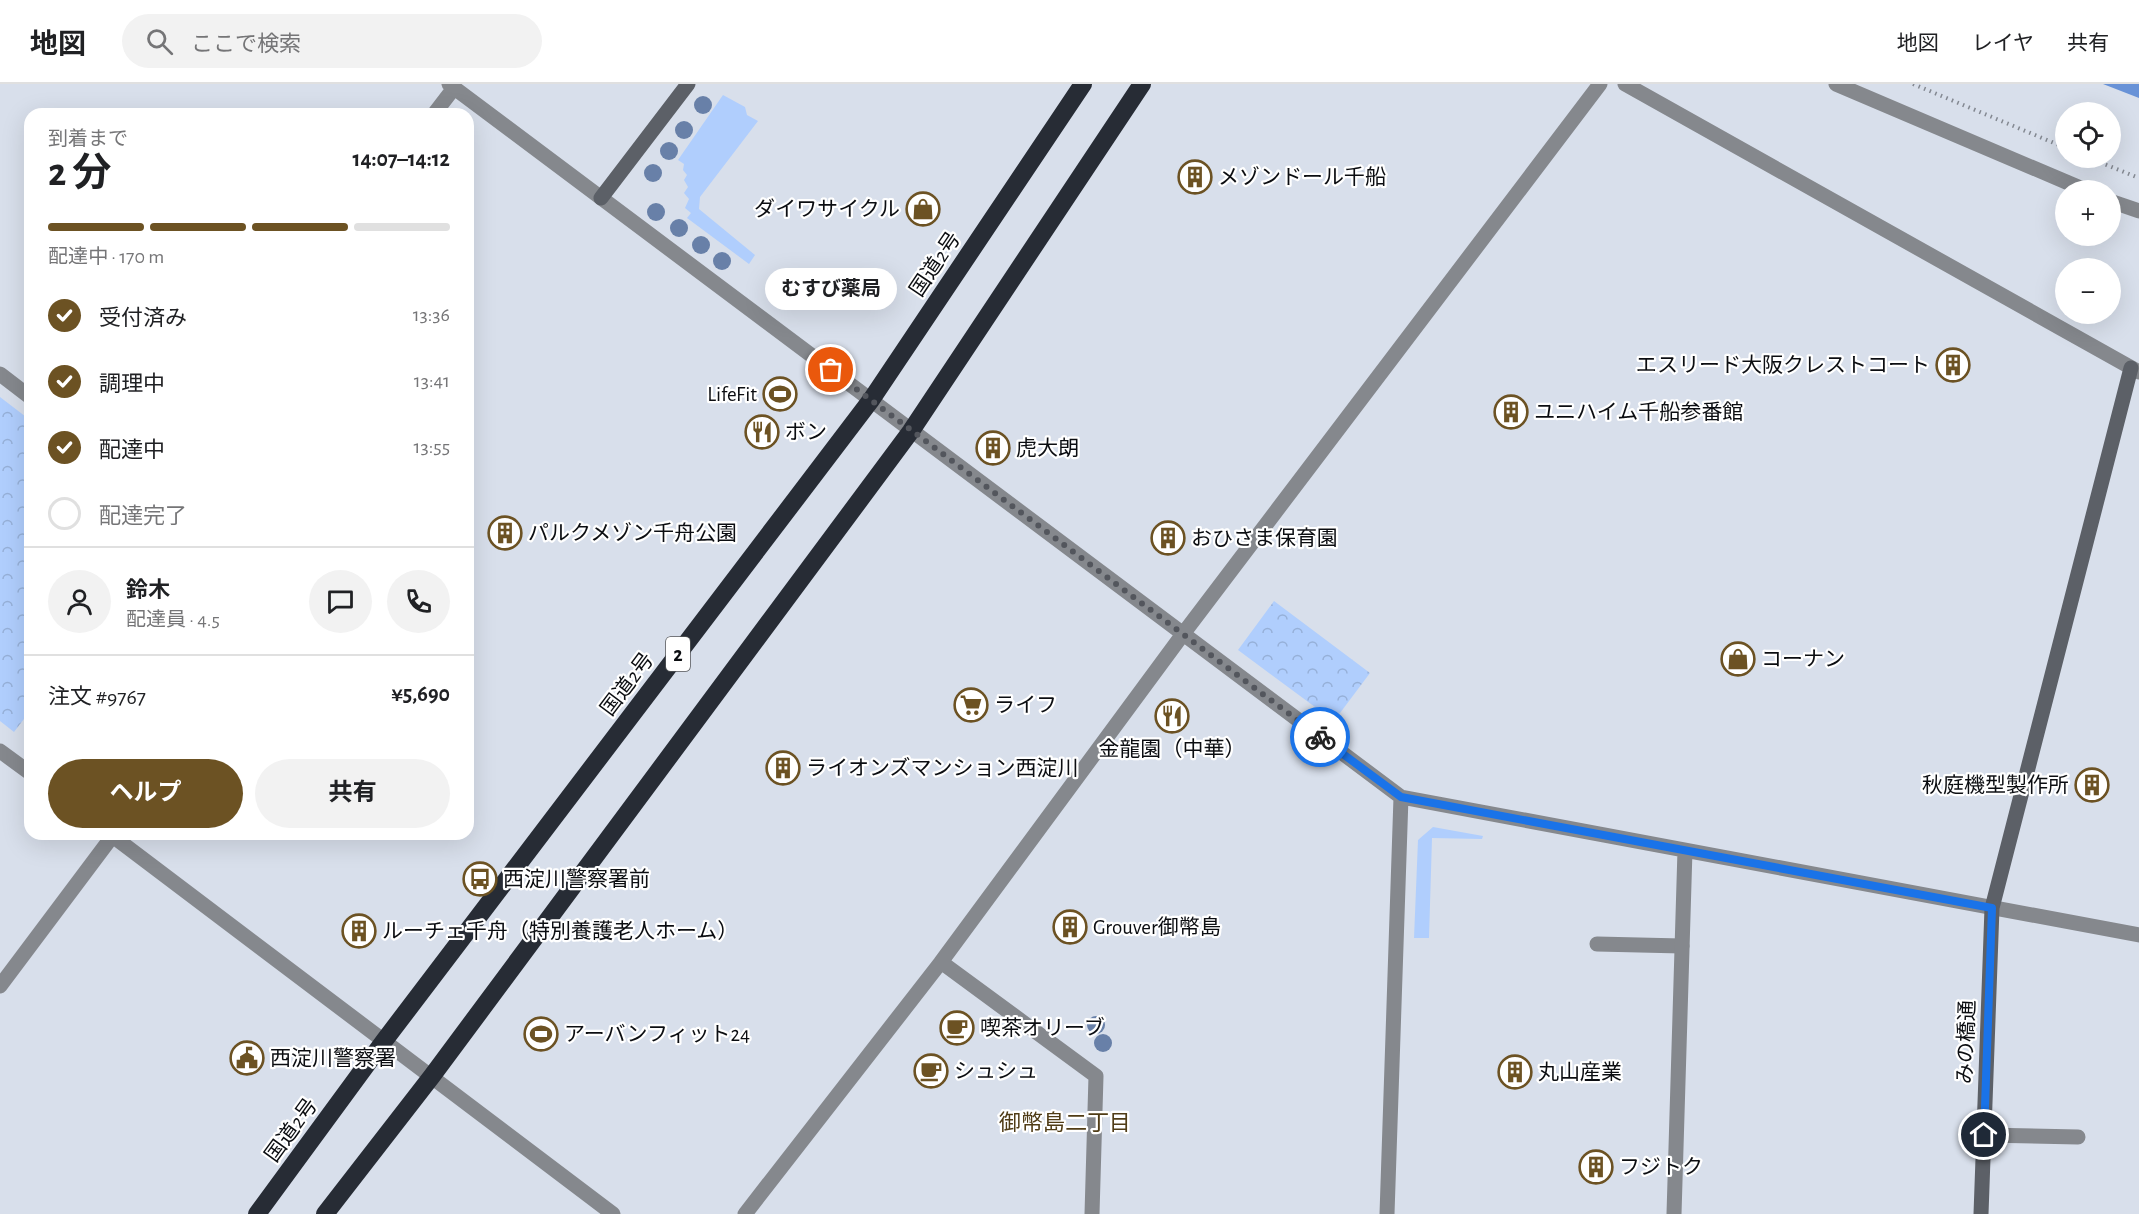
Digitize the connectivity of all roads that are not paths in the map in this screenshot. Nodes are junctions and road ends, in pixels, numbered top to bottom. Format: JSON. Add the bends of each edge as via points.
{"nodes":[{"id":1,"x":688,"y":84,"type":"edge"},
{"id":2,"x":1083,"y":84,"type":"edge"},
{"id":3,"x":1142,"y":84,"type":"edge"},
{"id":4,"x":1600,"y":84,"type":"edge"},
{"id":5,"x":1624,"y":84,"type":"edge"},
{"id":6,"x":1836,"y":84,"type":"edge"},
{"id":7,"x":452,"y":86,"type":"edge"},
{"id":8,"x":438,"y":108,"type":"edge"},
{"id":9,"x":2062,"y":180,"type":"edge"},
{"id":10,"x":601,"y":198,"type":"junction"},
{"id":11,"x":2121,"y":205,"type":"edge"},
{"id":12,"x":2139,"y":211,"type":"edge"},
{"id":13,"x":2135,"y":370,"type":"edge"},
{"id":14,"x":0,"y":374,"type":"edge"},
{"id":15,"x":24,"y":392,"type":"edge"},
{"id":16,"x":871,"y":399,"type":"junction"},
{"id":17,"x":911,"y":430,"type":"junction"},
{"id":18,"x":1183,"y":634,"type":"junction"},
{"id":19,"x":0,"y":751,"type":"edge"},
{"id":20,"x":24,"y":769,"type":"edge"},
{"id":21,"x":1401,"y":797,"type":"junction"},
{"id":22,"x":108,"y":840,"type":"edge"},
{"id":23,"x":119,"y":840,"type":"edge"},
{"id":24,"x":1685,"y":850,"type":"junction"},
{"id":25,"x":1992,"y":908,"type":"junction"},
{"id":26,"x":2139,"y":935,"type":"edge"},
{"id":27,"x":1597,"y":944,"type":"dead end"},
{"id":28,"x":1682,"y":946,"type":"junction"},
{"id":29,"x":941,"y":962,"type":"junction"},
{"id":30,"x":0,"y":986,"type":"edge"},
{"id":31,"x":384,"y":1041,"type":"junction"},
{"id":32,"x":432,"y":1076,"type":"junction"},
{"id":33,"x":1984,"y":1135,"type":"junction"},
{"id":34,"x":2078,"y":1137,"type":"dead end"},
{"id":35,"x":257,"y":1214,"type":"edge"},
{"id":36,"x":325,"y":1214,"type":"edge"},
{"id":37,"x":613,"y":1214,"type":"edge"},
{"id":38,"x":745,"y":1214,"type":"edge"},
{"id":39,"x":1092,"y":1214,"type":"edge"},
{"id":40,"x":1388,"y":1214,"type":"edge"},
{"id":41,"x":1674,"y":1214,"type":"edge"},
{"id":42,"x":1981,"y":1214,"type":"edge"}],
"edges":[{"from":1,"to":10,"type":"street"},
{"from":2,"to":16,"type":"highway","name":"国道2号","number":"2"},
{"from":3,"to":17,"type":"highway"},
{"from":4,"to":18,"type":"street"},
{"from":5,"to":13,"type":"street"},
{"from":6,"to":9,"type":"street"},
{"from":7,"to":8,"type":"street"},
{"from":7,"to":10,"type":"street"},
{"from":10,"to":16,"type":"street"},
{"from":11,"to":12,"type":"street"},
{"from":13,"to":25,"type":"street","name":"みの橋通"},
{"from":14,"to":15,"type":"street"},
{"from":16,"to":17,"type":"street"},
{"from":16,"to":31,"type":"highway","name":"国道2号","number":"2"},
{"from":17,"to":18,"type":"street"},
{"from":17,"to":32,"type":"highway"},
{"from":18,"to":21,"type":"street"},
{"from":18,"to":29,"type":"street"},
{"from":19,"to":20,"type":"street"},
{"from":21,"to":24,"type":"street"},
{"from":21,"to":40,"type":"street"},
{"from":22,"to":30,"type":"street"},
{"from":23,"to":31,"type":"street"},
{"from":24,"to":25,"type":"street"},
{"from":24,"to":28,"type":"street"},
{"from":25,"to":26,"type":"street"},
{"from":25,"to":33,"type":"street","name":"みの橋通"},
{"from":27,"to":28,"type":"street"},
{"from":28,"to":41,"type":"street"},
{"from":29,"to":38,"type":"street"},
{"from":29,"to":39,"type":"street","via":[[1096,1076]]},
{"from":31,"to":32,"type":"street"},
{"from":31,"to":35,"type":"highway","name":"国道2号","number":"2"},
{"from":32,"to":36,"type":"highway"},
{"from":32,"to":37,"type":"street"},
{"from":33,"to":34,"type":"street"},
{"from":33,"to":42,"type":"street","name":"みの橋通"}]}
